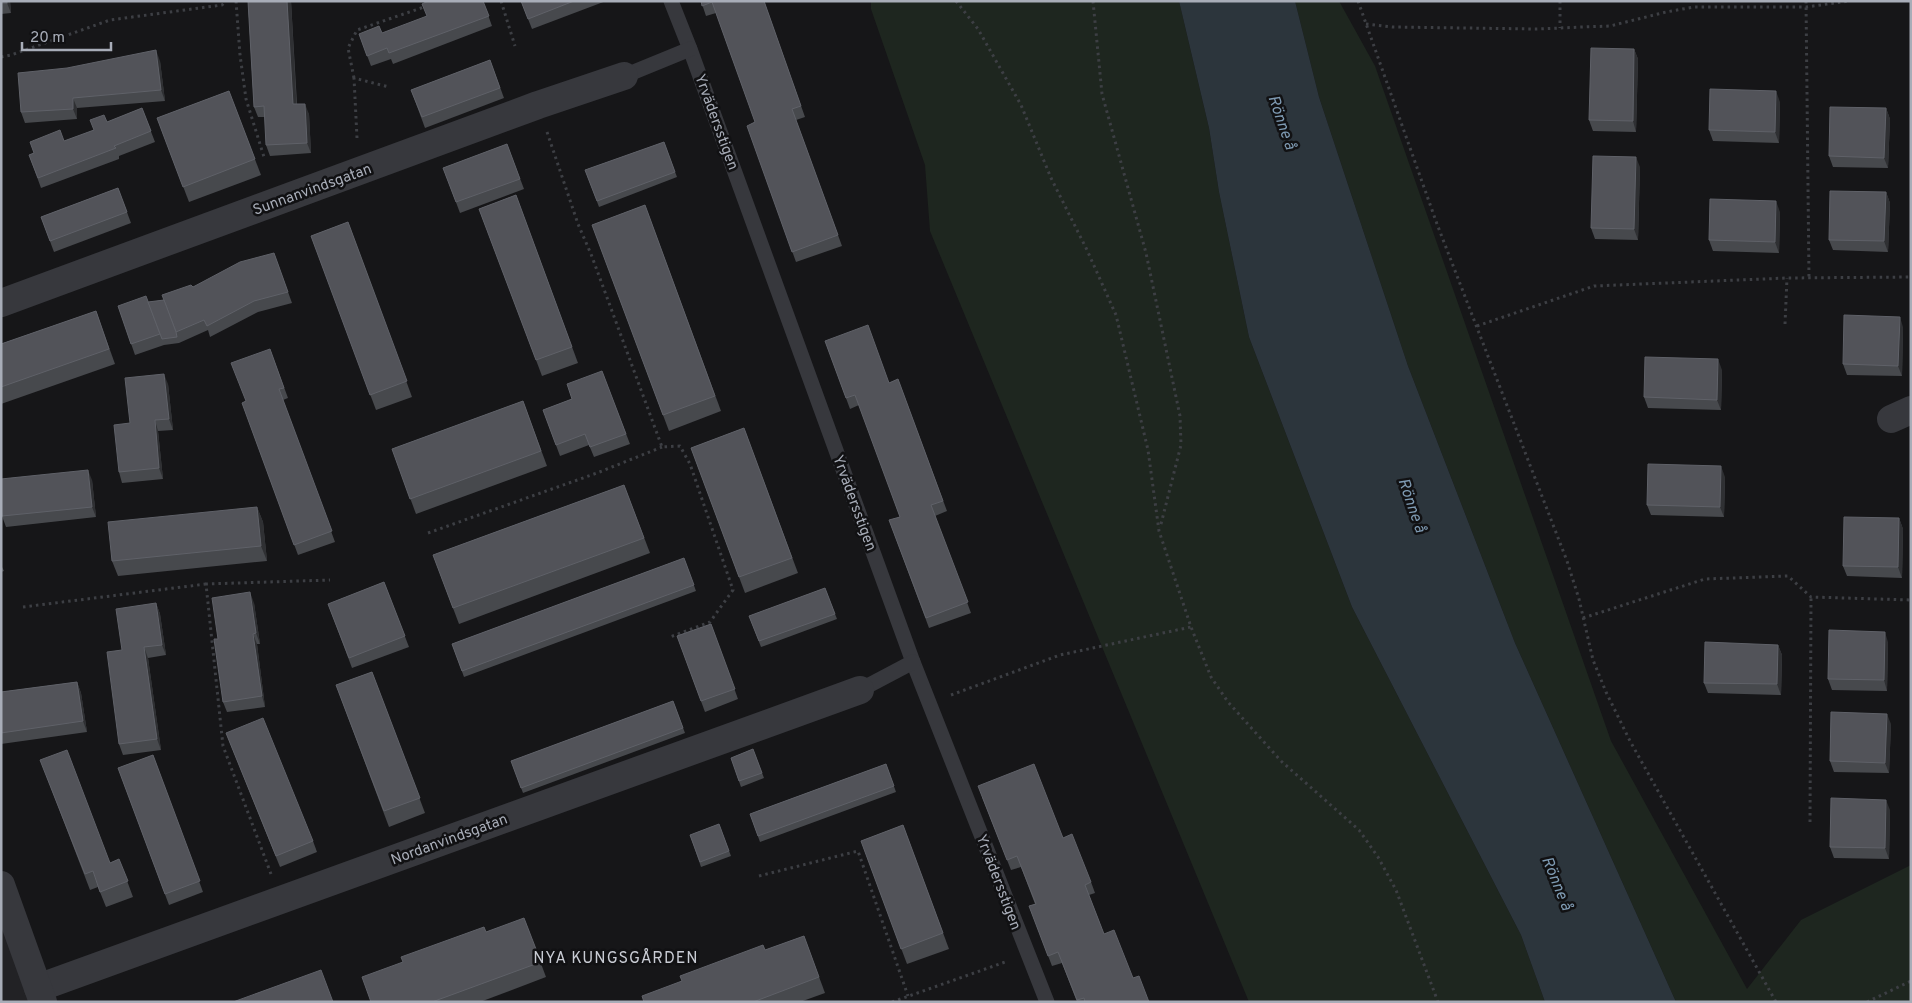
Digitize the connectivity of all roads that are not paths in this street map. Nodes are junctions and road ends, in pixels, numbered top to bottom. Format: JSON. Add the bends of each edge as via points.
{"nodes":[{"id":1,"x":671,"y":1,"type":"edge"},
{"id":2,"x":690,"y":49,"type":"junction"},
{"id":3,"x":624,"y":76,"type":"joint"},
{"id":4,"x":1,"y":304,"type":"edge"},
{"id":5,"x":913,"y":662,"type":"junction"},
{"id":6,"x":860,"y":690,"type":"joint"},
{"id":7,"x":1,"y":885,"type":"edge"},
{"id":8,"x":41,"y":995,"type":"edge"},
{"id":9,"x":1047,"y":1002,"type":"edge"}],
"edges":[{"from":1,"to":2,"type":"lane","name":"Yrvädersstigen"},
{"from":2,"to":3,"type":"lane"},
{"from":2,"to":5,"type":"lane","name":"Yrvädersstigen"},
{"from":3,"to":4,"type":"street","name":"Sunnanvindsgatan"},
{"from":5,"to":6,"type":"lane"},
{"from":5,"to":9,"type":"lane","name":"Yrvädersstigen"},
{"from":6,"to":8,"type":"street","name":"Nordanvindsgatan","via":[[281,900]]},
{"from":7,"to":8,"type":"street"}]}
